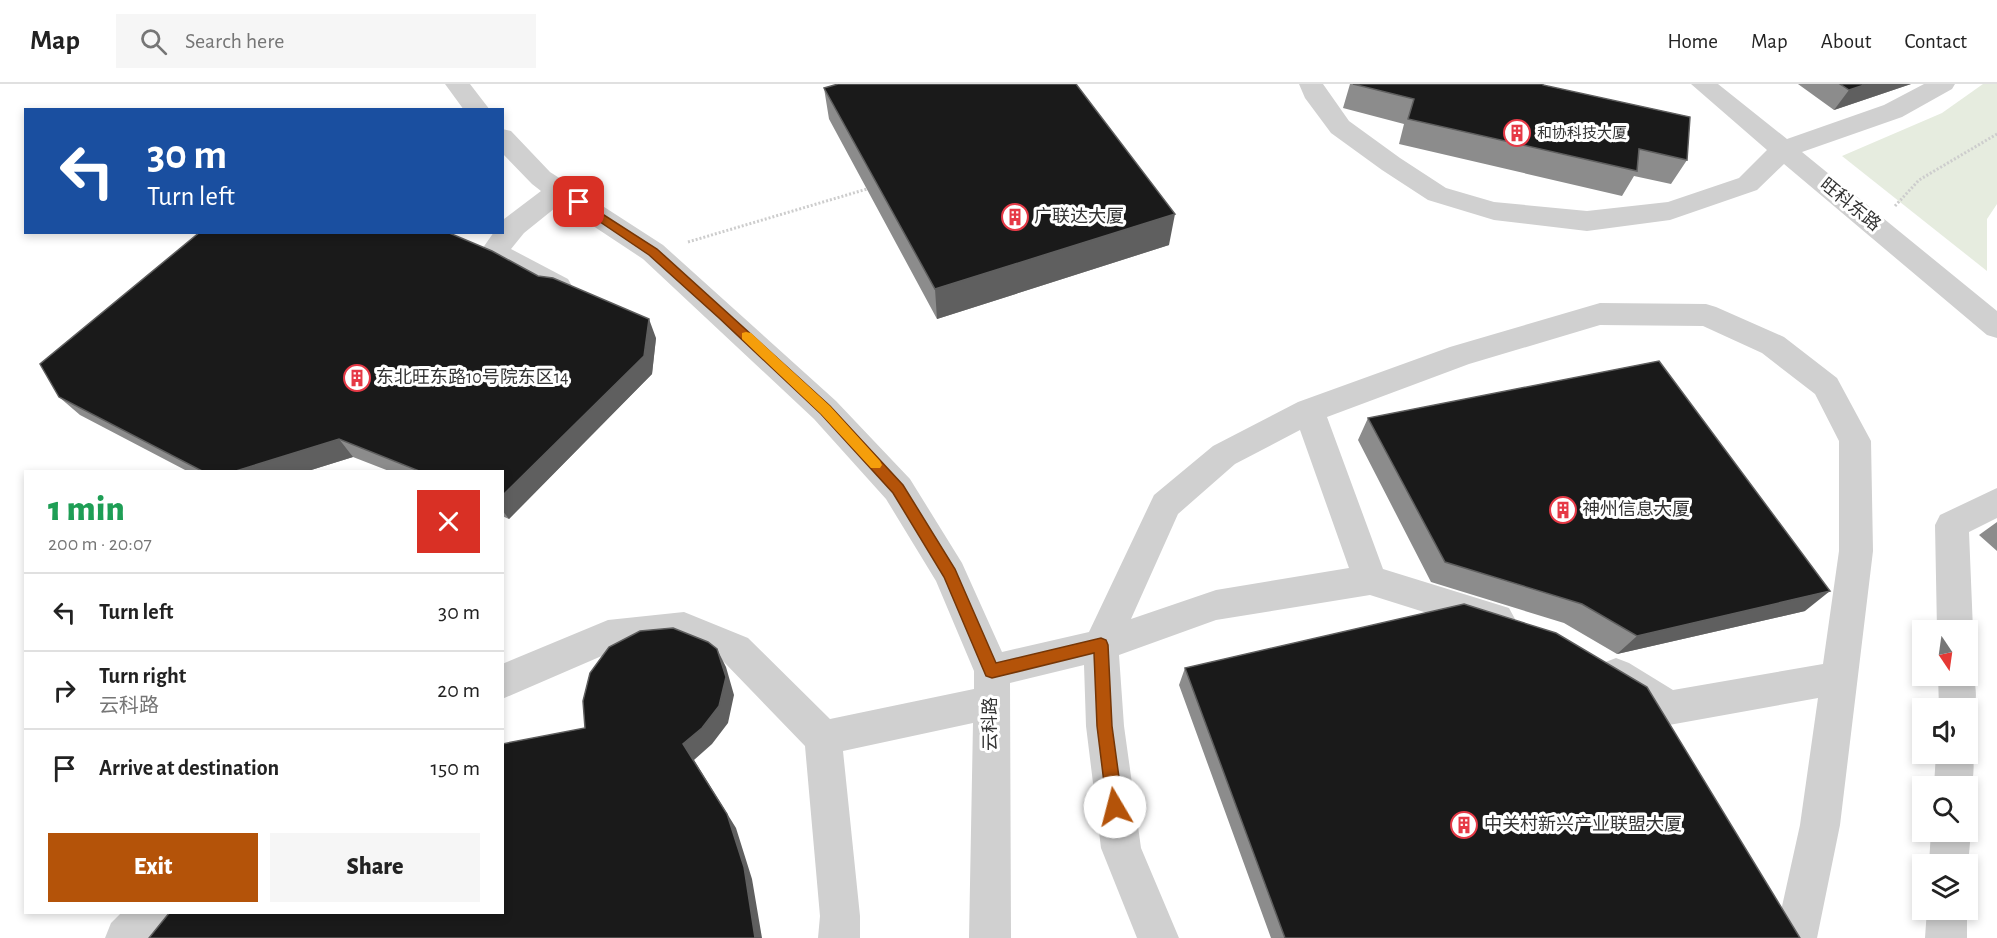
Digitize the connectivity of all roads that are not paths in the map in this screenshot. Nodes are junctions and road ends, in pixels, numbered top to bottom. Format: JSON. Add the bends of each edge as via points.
{"nodes":[{"id":1,"x":457,"y":84,"type":"edge"},
{"id":2,"x":1311,"y":84,"type":"edge"},
{"id":3,"x":1703,"y":84,"type":"edge"},
{"id":4,"x":1943,"y":84,"type":"edge"},
{"id":5,"x":476,"y":108,"type":"edge"},
{"id":6,"x":504,"y":139,"type":"edge"},
{"id":7,"x":1783,"y":150,"type":"junction"},
{"id":8,"x":560,"y":190,"type":"junction"},
{"id":9,"x":558,"y":286,"type":"edge"},
{"id":10,"x":1997,"y":291,"type":"edge"},
{"id":11,"x":1968,"y":303,"type":"junction"},
{"id":12,"x":1997,"y":327,"type":"edge"},
{"id":13,"x":1309,"y":411,"type":"junction"},
{"id":14,"x":1997,"y":502,"type":"edge"},
{"id":15,"x":1370,"y":580,"type":"junction"},
{"id":16,"x":1955,"y":620,"type":"edge"},
{"id":17,"x":1528,"y":629,"type":"edge"},
{"id":18,"x":1101,"y":645,"type":"junction"},
{"id":19,"x":1590,"y":660,"type":"edge"},
{"id":20,"x":1839,"y":678,"type":"junction"},
{"id":21,"x":504,"y":681,"type":"edge"},
{"id":22,"x":991,"y":686,"type":"junction"},
{"id":23,"x":823,"y":738,"type":"junction"},
{"id":24,"x":148,"y":914,"type":"edge"},
{"id":25,"x":1947,"y":920,"type":"edge"},
{"id":26,"x":126,"y":938,"type":"edge"},
{"id":27,"x":839,"y":938,"type":"edge"},
{"id":28,"x":990,"y":938,"type":"edge"},
{"id":29,"x":1158,"y":938,"type":"edge"},
{"id":30,"x":1796,"y":938,"type":"edge"},
{"id":31,"x":1946,"y":938,"type":"edge"}],
"edges":[{"from":1,"to":5,"type":"street"},
{"from":2,"to":7,"type":"street","via":[[1340,127],[1391,164],[1437,194],[1494,211],[1587,221],[1670,212],[1748,184]]},
{"from":3,"to":7,"type":"street","name":"旺科东路"},
{"from":4,"to":7,"type":"street","via":[[1893,111]]},
{"from":6,"to":8,"type":"street","name":"云科路","via":[[542,178]]},
{"from":7,"to":11,"type":"street","name":"旺科东路"},
{"from":8,"to":9,"type":"street","via":[[514,226],[494,252]]},
{"from":8,"to":22,"type":"street","name":"云科路","via":[[653,252],[825,410],[898,489],[950,574]]},
{"from":10,"to":11,"type":"street"},
{"from":11,"to":12,"type":"street","name":"旺科东路"},
{"from":13,"to":15,"type":"street"},
{"from":13,"to":18,"type":"street","via":[[1224,456],[1166,505]]},
{"from":13,"to":20,"type":"street","via":[[1461,356],[1600,314],[1706,315],[1773,345],[1826,386],[1855,441],[1856,551]]},
{"from":14,"to":16,"type":"street","via":[[1952,525]]},
{"from":15,"to":17,"type":"street"},
{"from":15,"to":18,"type":"street","via":[[1216,606]]},
{"from":18,"to":22,"type":"street"},
{"from":18,"to":29,"type":"street","via":[[1104,726],[1121,848]]},
{"from":19,"to":20,"type":"street","via":[[1669,708]]},
{"from":20,"to":30,"type":"street","via":[[1820,825]]},
{"from":21,"to":23,"type":"street","via":[[608,636],[684,628],[735,649]]},
{"from":22,"to":23,"type":"street"},
{"from":22,"to":28,"type":"street","name":"云科路"},
{"from":23,"to":27,"type":"street"},
{"from":24,"to":26,"type":"street"},
{"from":25,"to":31,"type":"street"}]}
